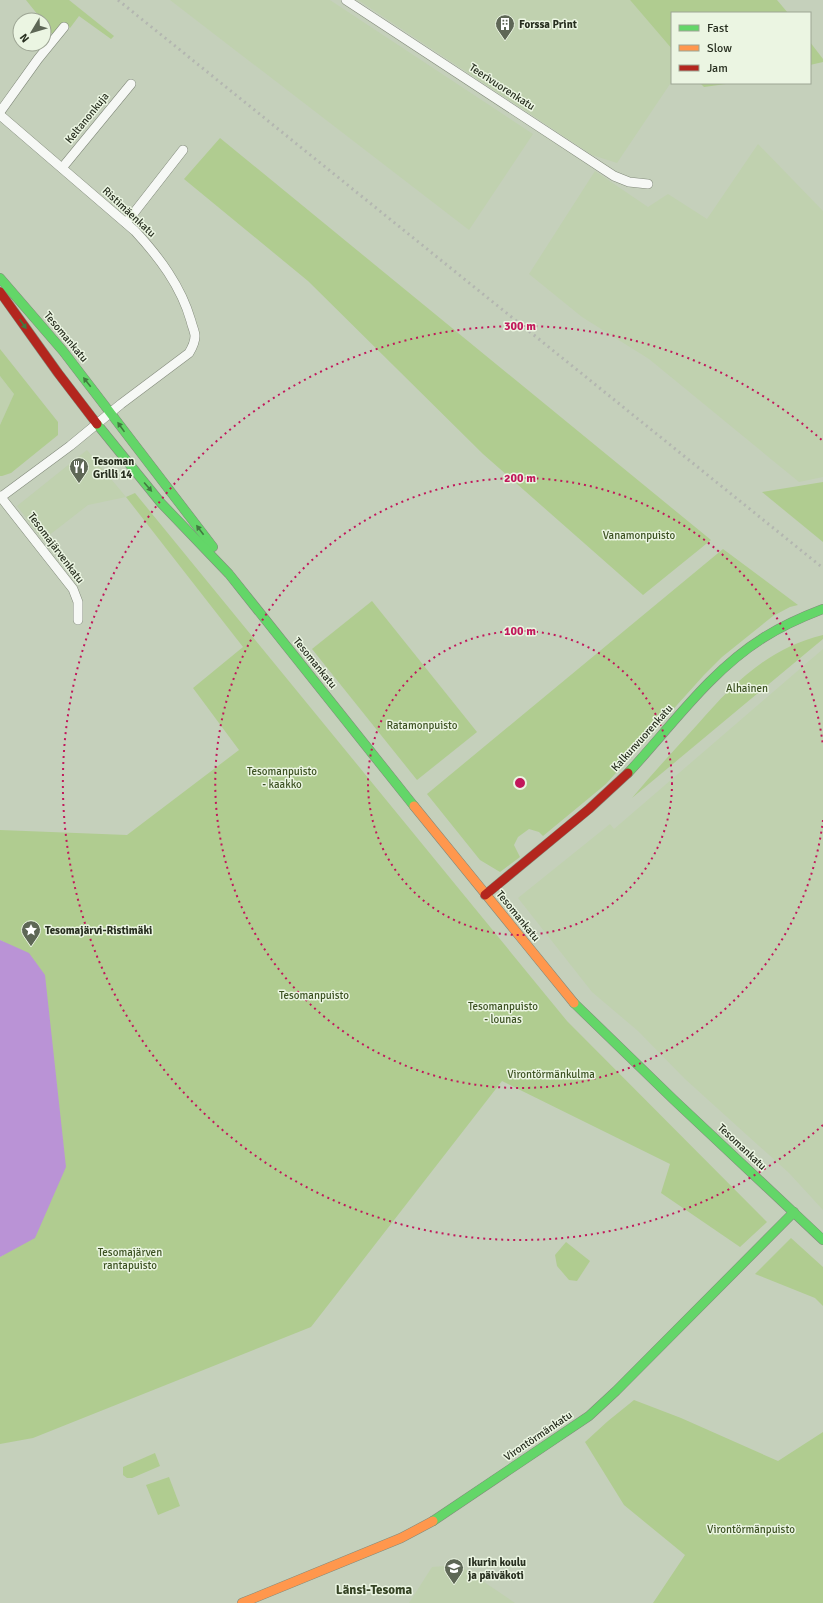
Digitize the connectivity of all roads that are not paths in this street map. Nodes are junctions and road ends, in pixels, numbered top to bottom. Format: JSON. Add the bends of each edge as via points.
{"nodes":[{"id":1,"x":346,"y":0,"type":"edge"},
{"id":2,"x":64,"y":27,"type":"dead end"},
{"id":3,"x":131,"y":84,"type":"dead end"},
{"id":4,"x":0,"y":112,"type":"edge"},
{"id":5,"x":0,"y":116,"type":"edge"},
{"id":6,"x":183,"y":150,"type":"dead end"},
{"id":7,"x":62,"y":168,"type":"junction"},
{"id":8,"x":648,"y":184,"type":"dead end"},
{"id":9,"x":126,"y":223,"type":"junction"},
{"id":10,"x":0,"y":278,"type":"edge"},
{"id":11,"x":0,"y":292,"type":"edge"},
{"id":12,"x":111,"y":413,"type":"junction"},
{"id":13,"x":97,"y":424,"type":"junction"},
{"id":14,"x":0,"y":496,"type":"edge"},
{"id":15,"x":229,"y":574,"type":"junction"},
{"id":16,"x":820,"y":610,"type":"edge"},
{"id":17,"x":78,"y":620,"type":"dead end"},
{"id":18,"x":485,"y":894,"type":"junction"},
{"id":19,"x":794,"y":1212,"type":"junction"},
{"id":20,"x":823,"y":1240,"type":"edge"},
{"id":21,"x":242,"y":1603,"type":"edge"}],
"edges":[{"from":1,"to":8,"type":"street","name":"Teerivuorenkatu","via":[[614,176],[629,182]]},
{"from":2,"to":4,"type":"street"},
{"from":3,"to":7,"type":"street","name":"Keltanonkuja"},
{"from":5,"to":7,"type":"street","name":"Ristimäenkatu"},
{"from":6,"to":9,"type":"street"},
{"from":7,"to":9,"type":"street","name":"Ristimäenkatu"},
{"from":9,"to":12,"type":"street","name":"Ristimäenkatu","via":[[153,250],[178,289],[195,336],[188,353]]},
{"from":12,"to":10,"type":"main road","name":"Tesomankatu","one_way":true,"via":[[63,351]]},
{"from":11,"to":13,"type":"main road","name":"Tesomankatu","one_way":true},
{"from":12,"to":13,"type":"street"},
{"from":15,"to":12,"type":"main road","name":"Tesomankatu","one_way":true,"via":[[212,547]]},
{"from":13,"to":14,"type":"street","name":"Tesomajärvenkatu"},
{"from":13,"to":15,"type":"main road","name":"Tesomankatu","one_way":true,"via":[[156,497]]},
{"from":14,"to":17,"type":"street","name":"Tesomajärvenkatu","via":[[73,589],[78,602]]},
{"from":15,"to":18,"type":"main road","name":"Tesomankatu"},
{"from":16,"to":18,"type":"main road","name":"Kalkunvuorenkatu","via":[[787,623],[743,651],[687,706],[622,779],[587,811]]},
{"from":18,"to":19,"type":"main road","name":"Tesomankatu","via":[[574,1003]]},
{"from":19,"to":20,"type":"main road","name":"Tesomankatu"},
{"from":19,"to":21,"type":"main road","name":"Virontörmänkatu","via":[[616,1391],[576,1425],[426,1526]]}]}
